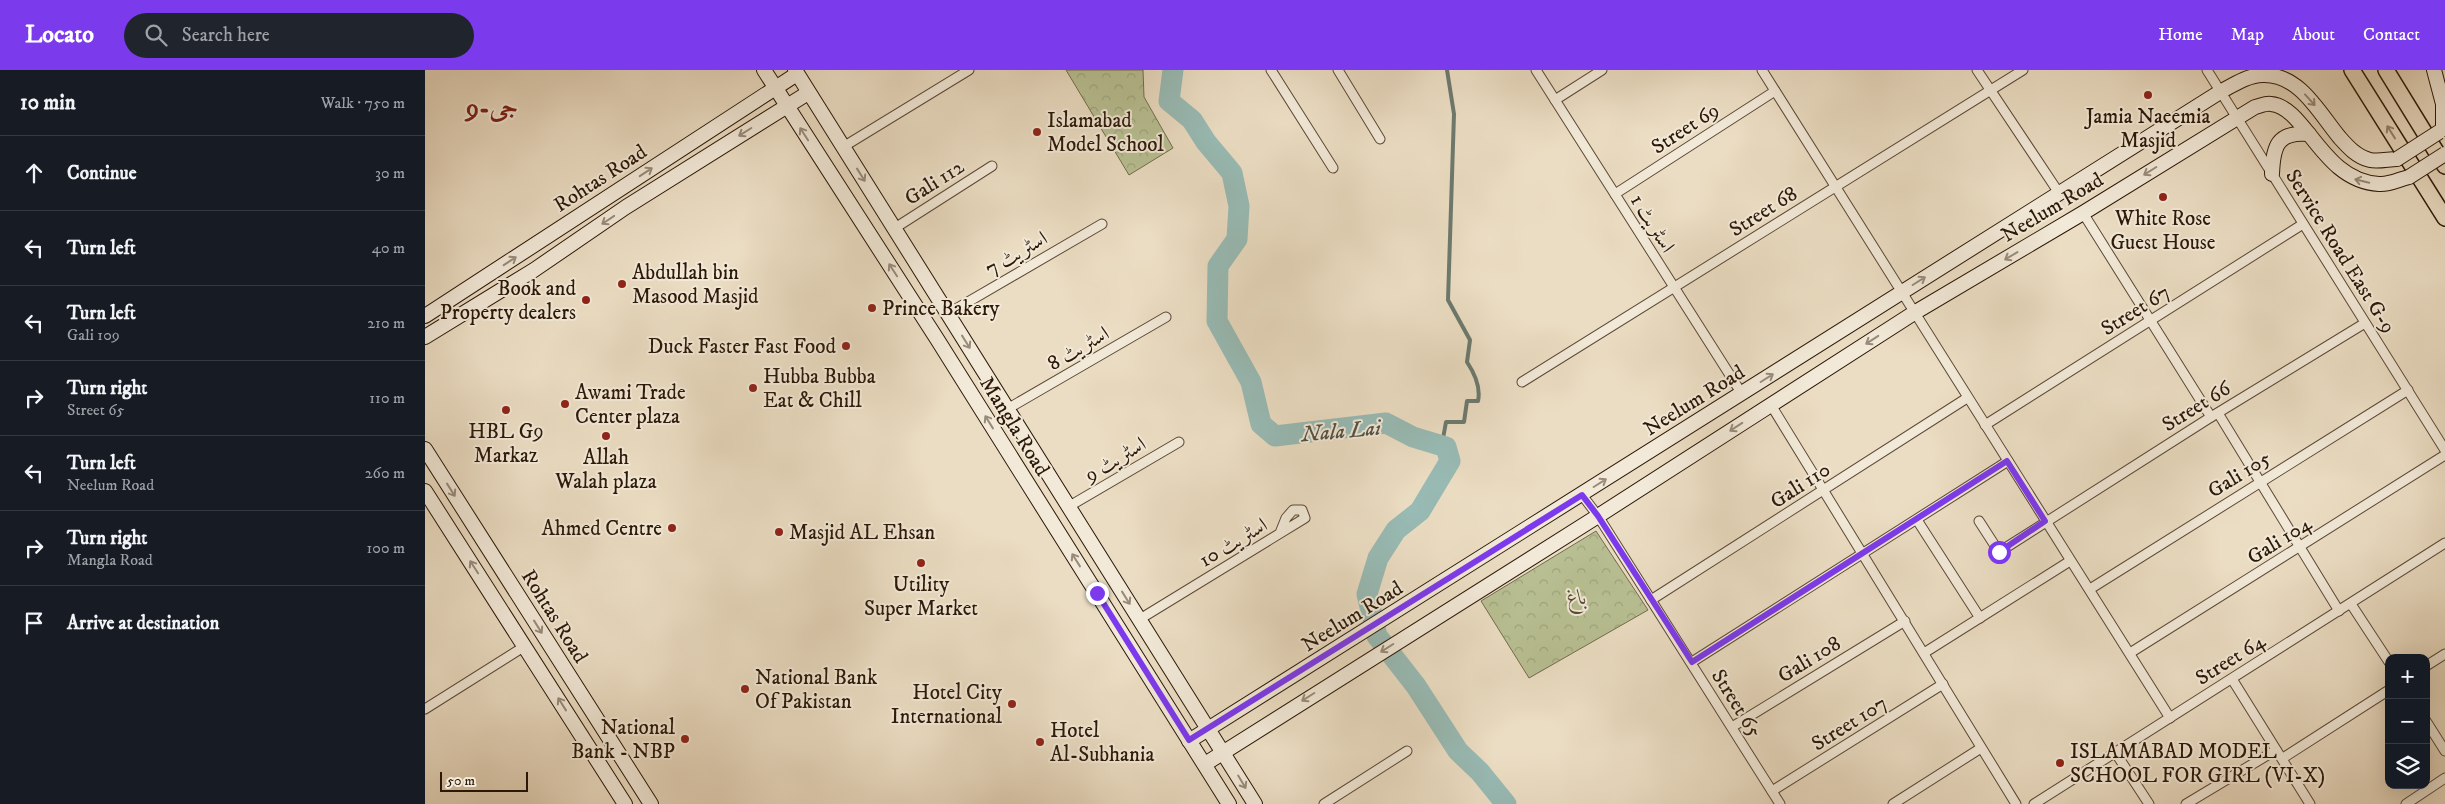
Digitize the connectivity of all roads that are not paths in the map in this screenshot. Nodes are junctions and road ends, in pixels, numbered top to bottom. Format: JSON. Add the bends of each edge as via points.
{"nodes":[{"id":1,"x":764,"y":70,"type":"edge"},
{"id":2,"x":969,"y":70,"type":"edge"},
{"id":3,"x":1271,"y":70,"type":"edge"},
{"id":4,"x":1338,"y":70,"type":"edge"},
{"id":5,"x":1536,"y":70,"type":"edge"},
{"id":6,"x":1602,"y":70,"type":"edge"},
{"id":7,"x":1762,"y":70,"type":"edge"},
{"id":8,"x":1977,"y":70,"type":"edge"},
{"id":9,"x":2023,"y":70,"type":"edge"},
{"id":10,"x":2207,"y":70,"type":"edge"},
{"id":11,"x":2352,"y":70,"type":"edge"},
{"id":12,"x":2385,"y":70,"type":"edge"},
{"id":13,"x":2434,"y":70,"type":"edge"},
{"id":14,"x":2439,"y":70,"type":"edge"},
{"id":15,"x":796,"y":72,"type":"edge"},
{"id":16,"x":2445,"y":77,"type":"edge"},
{"id":17,"x":775,"y":88,"type":"junction"},
{"id":18,"x":1989,"y":90,"type":"junction"},
{"id":19,"x":1775,"y":91,"type":"junction"},
{"id":20,"x":808,"y":92,"type":"junction"},
{"id":21,"x":2220,"y":92,"type":"junction"},
{"id":22,"x":1555,"y":100,"type":"junction"},
{"id":23,"x":786,"y":106,"type":"junction"},
{"id":24,"x":2236,"y":117,"type":"junction"},
{"id":25,"x":2443,"y":130,"type":"edge"},
{"id":26,"x":2309,"y":134,"type":"junction"},
{"id":27,"x":1380,"y":139,"type":"dead end"},
{"id":28,"x":843,"y":147,"type":"junction"},
{"id":29,"x":2445,"y":154,"type":"edge"},
{"id":30,"x":992,"y":166,"type":"dead end"},
{"id":31,"x":2445,"y":166,"type":"edge"},
{"id":32,"x":1333,"y":168,"type":"dead end"},
{"id":33,"x":2272,"y":174,"type":"junction"},
{"id":34,"x":1836,"y":186,"type":"junction"},
{"id":35,"x":2059,"y":193,"type":"junction"},
{"id":36,"x":1615,"y":194,"type":"junction"},
{"id":37,"x":2083,"y":213,"type":"junction"},
{"id":38,"x":2445,"y":218,"type":"edge"},
{"id":39,"x":1102,"y":224,"type":"dead end"},
{"id":40,"x":2303,"y":224,"type":"junction"},
{"id":41,"x":895,"y":228,"type":"junction"},
{"id":42,"x":1672,"y":287,"type":"junction"},
{"id":43,"x":1901,"y":293,"type":"junction"},
{"id":44,"x":949,"y":313,"type":"junction"},
{"id":45,"x":1914,"y":313,"type":"junction"},
{"id":46,"x":425,"y":316,"type":"edge"},
{"id":47,"x":1166,"y":317,"type":"dead end"},
{"id":48,"x":2151,"y":322,"type":"junction"},
{"id":49,"x":2365,"y":323,"type":"junction"},
{"id":50,"x":425,"y":337,"type":"edge"},
{"id":51,"x":1522,"y":382,"type":"dead end"},
{"id":52,"x":2408,"y":390,"type":"junction"},
{"id":53,"x":1742,"y":394,"type":"junction"},
{"id":54,"x":1967,"y":398,"type":"junction"},
{"id":55,"x":1771,"y":404,"type":"junction"},
{"id":56,"x":1009,"y":408,"type":"junction"},
{"id":57,"x":2214,"y":415,"type":"junction"},
{"id":58,"x":1985,"y":426,"type":"junction"},
{"id":59,"x":1179,"y":442,"type":"dead end"},
{"id":60,"x":425,"y":449,"type":"edge"},
{"id":61,"x":2445,"y":450,"type":"edge"},
{"id":62,"x":2445,"y":455,"type":"edge"},
{"id":63,"x":2007,"y":461,"type":"junction"},
{"id":64,"x":2260,"y":481,"type":"junction"},
{"id":65,"x":425,"y":490,"type":"edge"},
{"id":66,"x":1824,"y":490,"type":"junction"},
{"id":67,"x":1582,"y":495,"type":"junction"},
{"id":68,"x":1069,"y":507,"type":"junction"},
{"id":69,"x":1598,"y":516,"type":"junction"},
{"id":70,"x":1917,"y":520,"type":"junction"},
{"id":71,"x":1979,"y":521,"type":"dead end"},
{"id":72,"x":2045,"y":521,"type":"junction"},
{"id":73,"x":1280,"y":533,"type":"dead end"},
{"id":74,"x":2445,"y":543,"type":"edge"},
{"id":75,"x":2300,"y":547,"type":"junction"},
{"id":76,"x":1863,"y":554,"type":"junction"},
{"id":77,"x":2070,"y":561,"type":"junction"},
{"id":78,"x":2090,"y":589,"type":"junction"},
{"id":79,"x":1651,"y":600,"type":"junction"},
{"id":80,"x":2351,"y":604,"type":"junction"},
{"id":81,"x":2339,"y":611,"type":"junction"},
{"id":82,"x":1980,"y":618,"type":"junction"},
{"id":83,"x":1139,"y":619,"type":"junction"},
{"id":84,"x":1905,"y":621,"type":"junction"},
{"id":85,"x":525,"y":646,"type":"junction"},
{"id":86,"x":1924,"y":653,"type":"junction"},
{"id":87,"x":2130,"y":653,"type":"junction"},
{"id":88,"x":2445,"y":654,"type":"edge"},
{"id":89,"x":2385,"y":656,"type":"edge"},
{"id":90,"x":1692,"y":662,"type":"junction"},
{"id":91,"x":2430,"y":663,"type":"edge"},
{"id":92,"x":2232,"y":679,"type":"junction"},
{"id":93,"x":1943,"y":684,"type":"junction"},
{"id":94,"x":2385,"y":693,"type":"edge"},
{"id":95,"x":425,"y":709,"type":"edge"},
{"id":96,"x":2170,"y":718,"type":"junction"},
{"id":97,"x":1732,"y":727,"type":"junction"},
{"id":98,"x":2430,"y":727,"type":"edge"},
{"id":99,"x":1209,"y":730,"type":"junction"},
{"id":100,"x":1189,"y":740,"type":"junction"},
{"id":101,"x":1981,"y":748,"type":"junction"},
{"id":102,"x":2276,"y":750,"type":"junction"},
{"id":103,"x":1407,"y":751,"type":"dead end"},
{"id":104,"x":2445,"y":751,"type":"edge"},
{"id":105,"x":1223,"y":752,"type":"junction"},
{"id":106,"x":2115,"y":752,"type":"junction"},
{"id":107,"x":2283,"y":758,"type":"junction"},
{"id":108,"x":1205,"y":764,"type":"junction"},
{"id":109,"x":2445,"y":778,"type":"edge"},
{"id":110,"x":644,"y":790,"type":"junction"},
{"id":111,"x":1772,"y":791,"type":"junction"},
{"id":112,"x":625,"y":804,"type":"edge"},
{"id":113,"x":651,"y":804,"type":"edge"},
{"id":114,"x":1229,"y":804,"type":"edge"},
{"id":115,"x":1255,"y":804,"type":"edge"},
{"id":116,"x":1324,"y":804,"type":"edge"},
{"id":117,"x":1781,"y":804,"type":"edge"},
{"id":118,"x":1893,"y":804,"type":"edge"},
{"id":119,"x":2016,"y":804,"type":"edge"},
{"id":120,"x":2034,"y":804,"type":"edge"},
{"id":121,"x":2149,"y":804,"type":"edge"},
{"id":122,"x":2186,"y":804,"type":"edge"},
{"id":123,"x":2310,"y":804,"type":"edge"},
{"id":124,"x":2406,"y":804,"type":"edge"}],
"edges":[{"from":1,"to":17,"type":"main road","name":"Mangla Road"},
{"from":2,"to":28,"type":"street"},
{"from":3,"to":32,"type":"street"},
{"from":4,"to":27,"type":"street"},
{"from":5,"to":22,"type":"street","name":"اسٹریٹ 1"},
{"from":6,"to":22,"type":"street"},
{"from":7,"to":19,"type":"street"},
{"from":8,"to":18,"type":"street"},
{"from":9,"to":18,"type":"street","name":"Street 68"},
{"from":10,"to":21,"type":"street","name":"Service Road East G-9"},
{"from":38,"to":11,"type":"main road","one_way":true},
{"from":12,"to":31,"type":"main road"},
{"from":13,"to":25,"type":"main road","via":[[2443,104]]},
{"from":14,"to":16,"type":"street"},
{"from":15,"to":17,"type":"main road","name":"Rohtas Road"},
{"from":15,"to":20,"type":"main road","name":"Mangla Road"},
{"from":17,"to":23,"type":"main road","name":"Mangla Road"},
{"from":46,"to":17,"type":"main road","name":"Rohtas Road","one_way":true},
{"from":18,"to":34,"type":"street","name":"Street 68"},
{"from":18,"to":35,"type":"street"},
{"from":19,"to":34,"type":"street"},
{"from":19,"to":36,"type":"street","name":"Street 69"},
{"from":20,"to":23,"type":"main road","name":"Rohtas Road"},
{"from":20,"to":28,"type":"main road","name":"Mangla Road"},
{"from":21,"to":24,"type":"street","name":"Service Road East G-9"},
{"from":21,"to":25,"type":"main road","name":"Neelum Road","one_way":true,"bridge":true,"via":[[2245,79],[2262,75],[2281,78],[2306,96],[2351,151],[2371,160],[2397,159]]},
{"from":21,"to":35,"type":"main road","name":"Neelum Road"},
{"from":22,"to":36,"type":"street","name":"اسٹریٹ 1"},
{"from":23,"to":50,"type":"main road","name":"Rohtas Road","one_way":true},
{"from":100,"to":23,"type":"main road","name":"Mangla Road","one_way":true,"via":[[937,338]]},
{"from":24,"to":26,"type":"main road","name":"Neelum Road","via":[[2255,106],[2271,104],[2284,109]]},
{"from":24,"to":33,"type":"street","name":"Service Road East G-9"},
{"from":24,"to":37,"type":"main road","name":"Neelum Road","one_way":true},
{"from":29,"to":26,"type":"main road","name":"Neelum Road","one_way":true,"bridge":true,"via":[[2409,177],[2381,184],[2357,181],[2338,168]]},
{"from":26,"to":33,"type":"main road","via":[[2294,133],[2277,144]]},
{"from":28,"to":41,"type":"main road","name":"Mangla Road","one_way":true},
{"from":30,"to":41,"type":"street","name":"Gali 112"},
{"from":33,"to":40,"type":"street","name":"Service Road East G-9"},
{"from":34,"to":42,"type":"street","name":"Street 68"},
{"from":34,"to":43,"type":"street"},
{"from":43,"to":35,"type":"main road","name":"Neelum Road","one_way":true},
{"from":36,"to":42,"type":"street","name":"اسٹریٹ 1"},
{"from":37,"to":45,"type":"main road","name":"Neelum Road","one_way":true},
{"from":37,"to":48,"type":"street"},
{"from":39,"to":44,"type":"street","name":"اسٹریٹ 7"},
{"from":40,"to":48,"type":"street","name":"Street 67"},
{"from":40,"to":49,"type":"street","name":"Service Road East G-9"},
{"from":41,"to":44,"type":"main road","name":"Mangla Road"},
{"from":42,"to":51,"type":"street","name":"Street 68"},
{"from":42,"to":53,"type":"street","name":"اسٹریٹ 1"},
{"from":43,"to":45,"type":"street"},
{"from":53,"to":43,"type":"main road","name":"Neelum Road","one_way":true},
{"from":44,"to":56,"type":"main road","name":"Mangla Road","one_way":true},
{"from":45,"to":54,"type":"street"},
{"from":45,"to":55,"type":"main road","name":"Neelum Road","one_way":true},
{"from":47,"to":56,"type":"street","name":"اسٹریٹ 8"},
{"from":48,"to":57,"type":"street"},
{"from":48,"to":58,"type":"street","name":"Street 67"},
{"from":49,"to":52,"type":"street","name":"Service Road East G-9"},
{"from":49,"to":57,"type":"street","name":"Street 66"},
{"from":52,"to":61,"type":"street","name":"Service Road East G-9"},
{"from":52,"to":64,"type":"street","name":"Gali 105"},
{"from":67,"to":53,"type":"main road","name":"Neelum Road","one_way":true},
{"from":54,"to":58,"type":"street"},
{"from":54,"to":66,"type":"street","name":"Gali 110"},
{"from":55,"to":66,"type":"street"},
{"from":55,"to":69,"type":"main road","name":"Neelum Road","one_way":true},
{"from":56,"to":68,"type":"main road","name":"Mangla Road"},
{"from":57,"to":64,"type":"street"},
{"from":57,"to":72,"type":"street","name":"Street 66"},
{"from":58,"to":63,"type":"street"},
{"from":59,"to":68,"type":"street","name":"اسٹریٹ 9"},
{"from":60,"to":110,"type":"main road","name":"Rohtas Road","one_way":true},
{"from":62,"to":75,"type":"street","name":"Gali 104"},
{"from":63,"to":70,"type":"street"},
{"from":63,"to":72,"type":"street"},
{"from":64,"to":75,"type":"street"},
{"from":64,"to":78,"type":"street","name":"Gali 105"},
{"from":85,"to":65,"type":"main road","name":"Rohtas Road","one_way":true},
{"from":66,"to":76,"type":"street"},
{"from":66,"to":79,"type":"street","name":"Gali 110"},
{"from":67,"to":69,"type":"street","name":"Street 65"},
{"from":67,"to":99,"type":"main road","name":"Neelum Road"},
{"from":68,"to":83,"type":"main road","name":"Mangla Road","one_way":true},
{"from":69,"to":79,"type":"street","name":"Street 65"},
{"from":69,"to":105,"type":"main road","name":"Neelum Road","one_way":true},
{"from":70,"to":76,"type":"street"},
{"from":70,"to":82,"type":"street"},
{"from":71,"to":72,"type":"street","name":"Street 66","via":[[1999,552]]},
{"from":72,"to":77,"type":"street"},
{"from":73,"to":83,"type":"street","name":"اسٹریٹ 10","via":[[1293,510],[1302,510],[1305,518]]},
{"from":74,"to":80,"type":"street","name":"Street 64"},
{"from":75,"to":81,"type":"street"},
{"from":75,"to":87,"type":"street","name":"Gali 104"},
{"from":76,"to":84,"type":"street"},
{"from":76,"to":90,"type":"street"},
{"from":77,"to":78,"type":"street"},
{"from":77,"to":82,"type":"street"},
{"from":78,"to":87,"type":"street"},
{"from":79,"to":90,"type":"street","name":"Street 65"},
{"from":80,"to":81,"type":"street","name":"Street 64"},
{"from":80,"to":89,"type":"street"},
{"from":81,"to":92,"type":"street","name":"Street 64"},
{"from":82,"to":86,"type":"street"},
{"from":83,"to":99,"type":"main road","name":"Mangla Road"},
{"from":84,"to":86,"type":"street"},
{"from":84,"to":97,"type":"street","name":"Gali 108"},
{"from":85,"to":95,"type":"street"},
{"from":112,"to":85,"type":"main road","name":"Rohtas Road","one_way":true},
{"from":86,"to":93,"type":"street"},
{"from":87,"to":96,"type":"street"},
{"from":88,"to":91,"type":"street"},
{"from":90,"to":97,"type":"street","name":"Street 65"},
{"from":92,"to":96,"type":"street","name":"Street 64"},
{"from":92,"to":102,"type":"street"},
{"from":93,"to":101,"type":"street"},
{"from":93,"to":111,"type":"street","name":"Street 107"},
{"from":94,"to":107,"type":"street"},
{"from":96,"to":106,"type":"street","name":"Street 64"},
{"from":97,"to":111,"type":"street","name":"Street 65"},
{"from":98,"to":104,"type":"street"},
{"from":99,"to":100,"type":"main road","name":"Neelum Road"},
{"from":99,"to":105,"type":"main road","name":"Mangla Road"},
{"from":100,"to":108,"type":"main road","name":"Mangla Road"},
{"from":101,"to":118,"type":"street"},
{"from":101,"to":119,"type":"street"},
{"from":102,"to":107,"type":"street"},
{"from":102,"to":122,"type":"street"},
{"from":103,"to":116,"type":"street"},
{"from":105,"to":108,"type":"main road","name":"Neelum Road"},
{"from":105,"to":115,"type":"main road","name":"Mangla Road","one_way":true},
{"from":106,"to":120,"type":"street","name":"Street 64"},
{"from":106,"to":121,"type":"street"},
{"from":107,"to":123,"type":"street"},
{"from":108,"to":114,"type":"main road","name":"Mangla Road"},
{"from":109,"to":124,"type":"street"},
{"from":110,"to":112,"type":"main road"},
{"from":110,"to":113,"type":"main road","name":"Rohtas Road"},
{"from":111,"to":117,"type":"street","name":"Street 65"}]}
